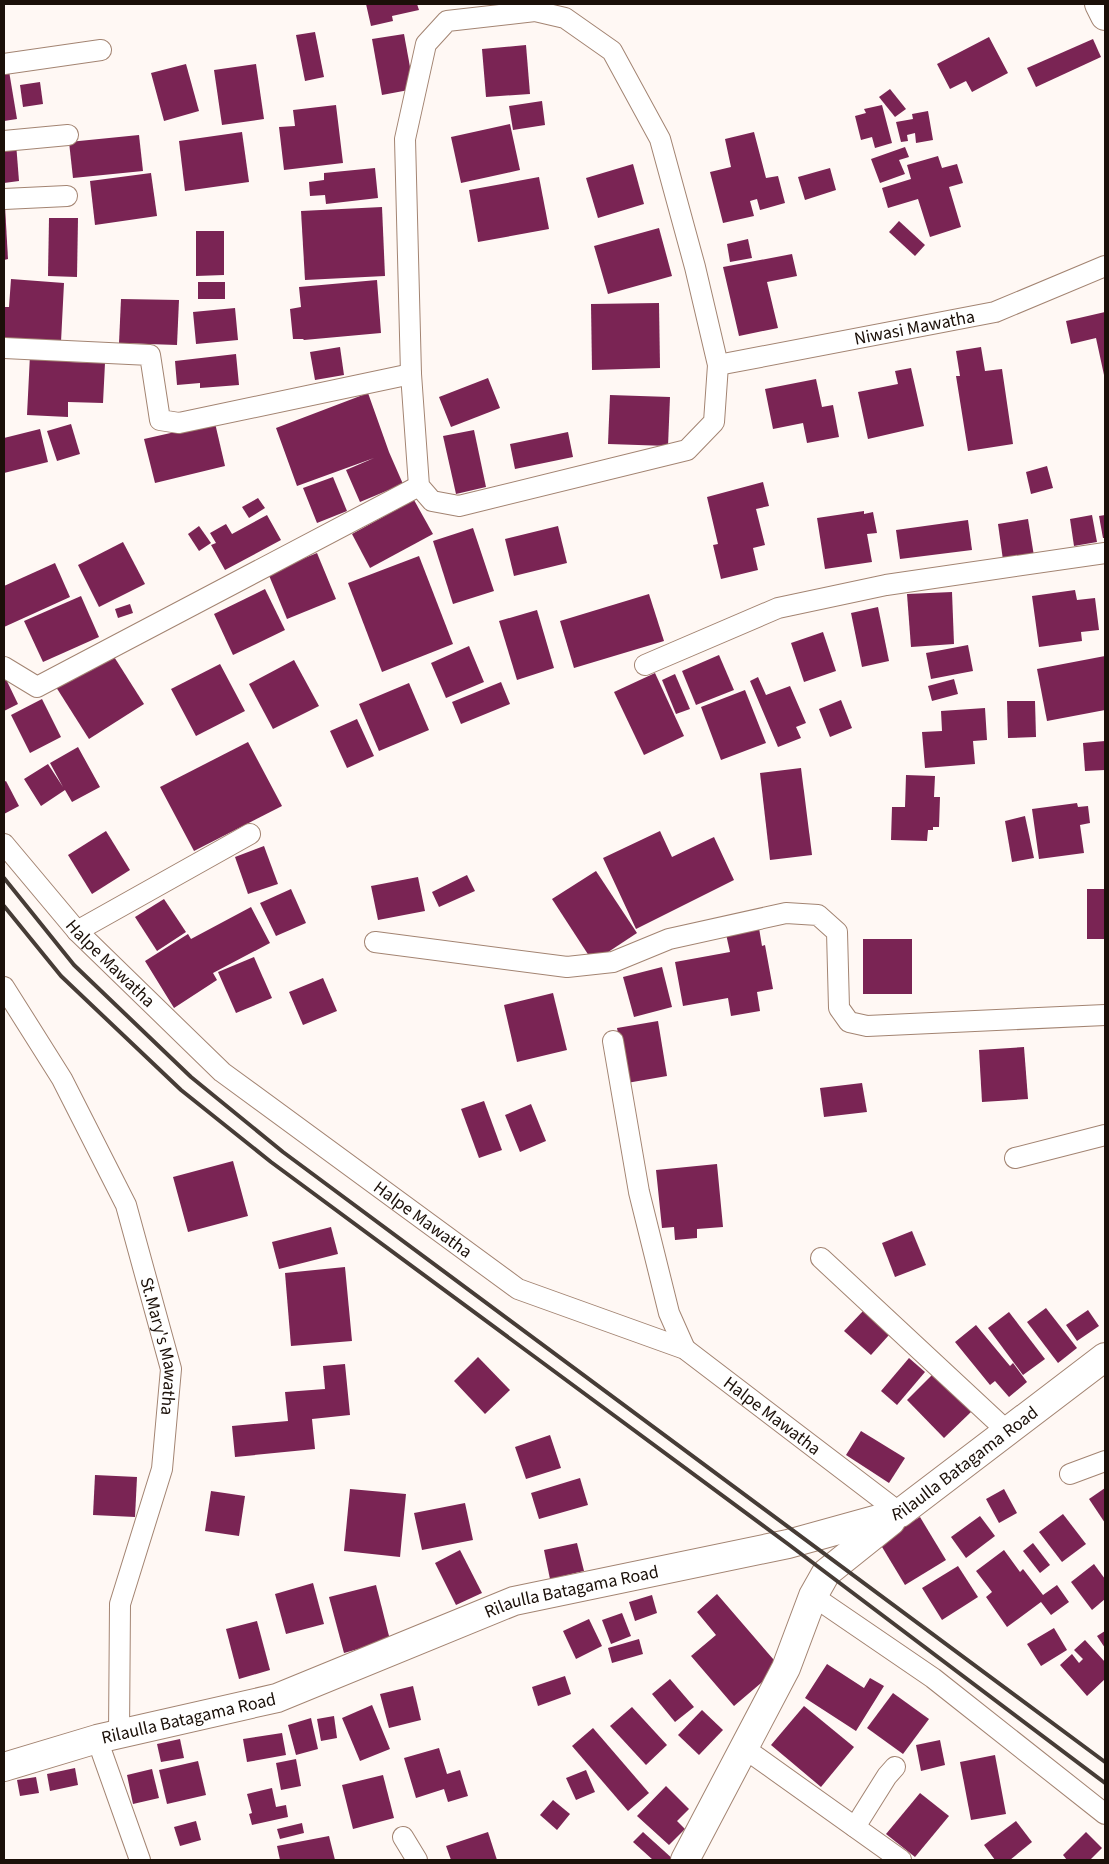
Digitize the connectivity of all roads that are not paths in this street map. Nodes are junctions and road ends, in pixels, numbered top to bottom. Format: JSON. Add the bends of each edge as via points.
{"nodes":[{"id":1,"x":1099,"y":4,"type":"edge"},
{"id":2,"x":1105,"y":16,"type":"edge"},
{"id":3,"x":101,"y":50,"type":"dead end"},
{"id":4,"x":4,"y":64,"type":"edge"},
{"id":5,"x":68,"y":135,"type":"dead end"},
{"id":6,"x":4,"y":140,"type":"edge"},
{"id":7,"x":67,"y":196,"type":"dead end"},
{"id":8,"x":4,"y":199,"type":"edge"},
{"id":9,"x":1105,"y":266,"type":"edge"},
{"id":10,"x":4,"y":348,"type":"edge"},
{"id":11,"x":718,"y":365,"type":"junction"},
{"id":12,"x":411,"y":374,"type":"junction"},
{"id":13,"x":419,"y":486,"type":"junction"},
{"id":14,"x":1105,"y":553,"type":"edge"},
{"id":15,"x":645,"y":665,"type":"dead end"},
{"id":16,"x":4,"y":666,"type":"edge"},
{"id":17,"x":250,"y":834,"type":"dead end"},
{"id":18,"x":4,"y":844,"type":"edge"},
{"id":19,"x":77,"y":931,"type":"junction"},
{"id":20,"x":375,"y":942,"type":"dead end"},
{"id":21,"x":4,"y":987,"type":"edge"},
{"id":22,"x":1105,"y":1016,"type":"edge"},
{"id":23,"x":613,"y":1041,"type":"dead end"},
{"id":24,"x":1105,"y":1135,"type":"edge"},
{"id":25,"x":1014,"y":1158,"type":"dead end"},
{"id":26,"x":821,"y":1258,"type":"dead end"},
{"id":27,"x":685,"y":1350,"type":"junction"},
{"id":28,"x":1105,"y":1357,"type":"edge"},
{"id":29,"x":1007,"y":1431,"type":"junction"},
{"id":30,"x":1105,"y":1461,"type":"edge"},
{"id":31,"x":1070,"y":1474,"type":"dead end"},
{"id":32,"x":900,"y":1513,"type":"junction"},
{"id":33,"x":813,"y":1596,"type":"junction"},
{"id":34,"x":108,"y":1737,"type":"junction"},
{"id":35,"x":744,"y":1748,"type":"junction"},
{"id":36,"x":4,"y":1767,"type":"edge"},
{"id":37,"x":895,"y":1767,"type":"dead end"},
{"id":38,"x":1105,"y":1814,"type":"edge"},
{"id":39,"x":855,"y":1827,"type":"junction"},
{"id":40,"x":403,"y":1837,"type":"dead end"},
{"id":41,"x":140,"y":1860,"type":"edge"},
{"id":42,"x":416,"y":1860,"type":"edge"},
{"id":43,"x":685,"y":1860,"type":"edge"},
{"id":44,"x":901,"y":1860,"type":"edge"}],
"edges":[{"from":1,"to":2,"type":"main road"},
{"from":3,"to":4,"type":"street"},
{"from":5,"to":6,"type":"street"},
{"from":7,"to":8,"type":"street"},
{"from":9,"to":11,"type":"street","name":"Niwasi Mawatha","via":[[995,312]]},
{"from":10,"to":12,"type":"street","via":[[150,355],[160,420],[179,423]]},
{"from":11,"to":12,"type":"street","via":[[660,139],[612,51],[565,18],[535,11],[447,21],[426,44],[405,139]]},
{"from":11,"to":13,"type":"street","via":[[714,422],[687,450],[459,506],[432,501]]},
{"from":12,"to":13,"type":"street"},
{"from":13,"to":16,"type":"street","via":[[37,687]]},
{"from":14,"to":15,"type":"street","via":[[886,585],[778,608]]},
{"from":17,"to":19,"type":"street"},
{"from":18,"to":19,"type":"street","name":"Halpe Mawatha"},
{"from":19,"to":27,"type":"street","name":"Halpe Mawatha","via":[[222,1072],[518,1289]]},
{"from":20,"to":22,"type":"street","via":[[567,967],[613,962],[669,939],[786,913],[818,915],[837,932],[839,1008],[849,1022],[867,1026]]},
{"from":21,"to":34,"type":"street","name":"St.Mary's Mawatha","via":[[62,1079],[126,1204],[171,1369],[162,1469],[120,1604]]},
{"from":23,"to":27,"type":"street","via":[[639,1192],[669,1313]]},
{"from":24,"to":25,"type":"street"},
{"from":26,"to":29,"type":"street"},
{"from":27,"to":32,"type":"street","name":"Halpe Mawatha"},
{"from":28,"to":29,"type":"main road","name":"Rilaulla Batagama Road"},
{"from":29,"to":32,"type":"main road","name":"Rilaulla Batagama Road"},
{"from":30,"to":31,"type":"street"},
{"from":32,"to":33,"type":"main road","via":[[826,1573]]},
{"from":32,"to":34,"type":"main road","name":"Rilaulla Batagama Road","via":[[788,1544],[514,1601],[277,1698]]},
{"from":33,"to":35,"type":"main road","via":[[786,1668]]},
{"from":33,"to":38,"type":"street","via":[[933,1678]]},
{"from":34,"to":36,"type":"main road","name":"Rilaulla Batagama Road"},
{"from":34,"to":41,"type":"street"},
{"from":35,"to":39,"type":"street"},
{"from":35,"to":43,"type":"main road"},
{"from":37,"to":39,"type":"street"},
{"from":39,"to":44,"type":"street"},
{"from":40,"to":42,"type":"street"}]}
